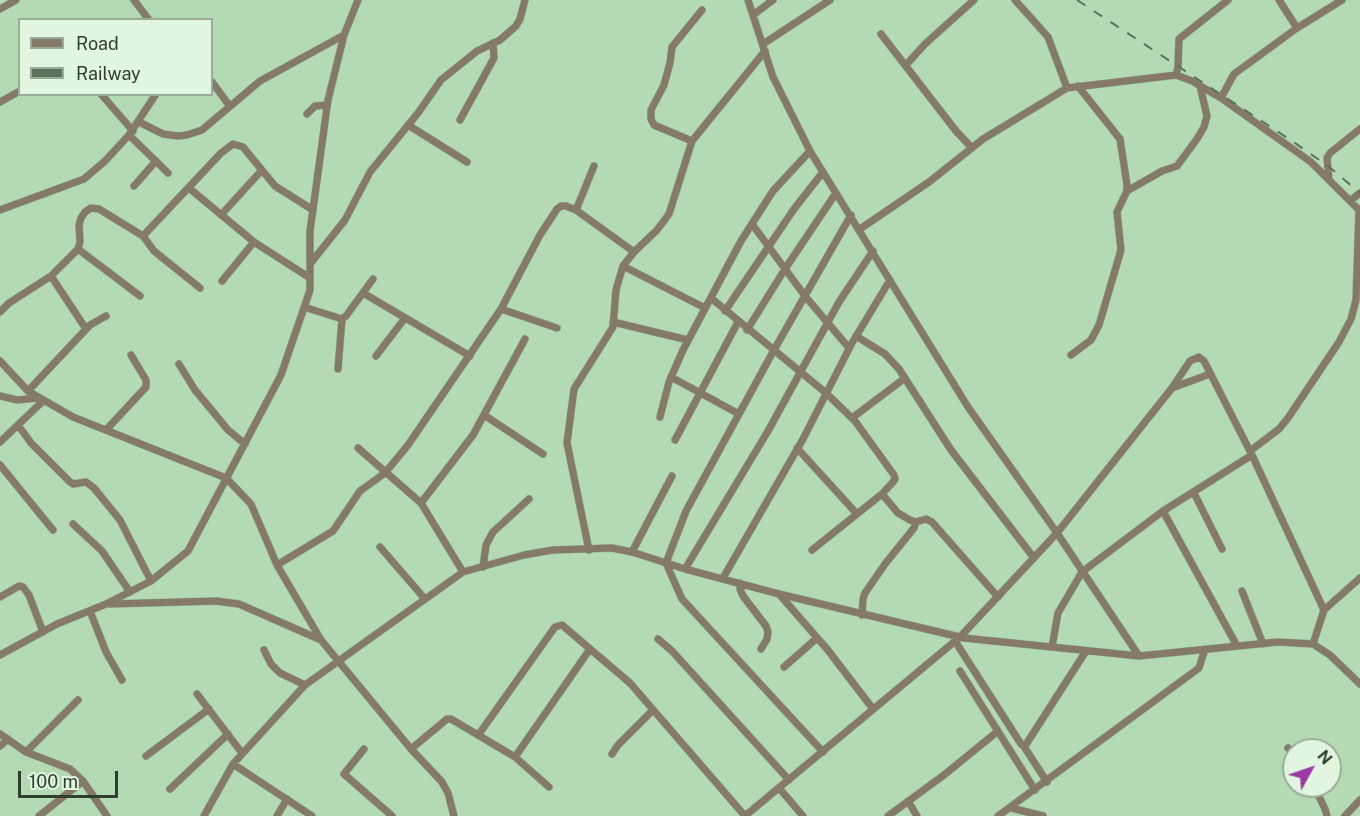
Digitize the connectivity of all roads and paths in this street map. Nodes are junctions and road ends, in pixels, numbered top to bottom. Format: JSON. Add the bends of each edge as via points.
{"nodes":[{"id":1,"x":16,"y":0,"type":"edge"},
{"id":2,"x":134,"y":0,"type":"edge"},
{"id":3,"x":358,"y":0,"type":"edge"},
{"id":4,"x":525,"y":0,"type":"edge"},
{"id":5,"x":748,"y":0,"type":"edge"},
{"id":6,"x":773,"y":0,"type":"edge"},
{"id":7,"x":830,"y":0,"type":"edge"},
{"id":8,"x":974,"y":0,"type":"edge"},
{"id":9,"x":1015,"y":0,"type":"edge"},
{"id":10,"x":1228,"y":0,"type":"edge"},
{"id":11,"x":1279,"y":0,"type":"edge"},
{"id":12,"x":1342,"y":0,"type":"edge"},
{"id":13,"x":0,"y":9,"type":"edge"},
{"id":14,"x":702,"y":10,"type":"dead end"},
{"id":15,"x":753,"y":15,"type":"junction"},
{"id":16,"x":148,"y":18,"type":"edge"},
{"id":17,"x":1297,"y":28,"type":"junction"},
{"id":18,"x":344,"y":34,"type":"junction"},
{"id":19,"x":881,"y":34,"type":"dead end"},
{"id":20,"x":493,"y":43,"type":"junction"},
{"id":21,"x":764,"y":48,"type":"junction"},
{"id":22,"x":906,"y":65,"type":"junction"},
{"id":23,"x":1176,"y":75,"type":"junction"},
{"id":24,"x":213,"y":83,"type":"edge"},
{"id":25,"x":1200,"y":86,"type":"junction"},
{"id":26,"x":1078,"y":87,"type":"junction"},
{"id":27,"x":1067,"y":88,"type":"junction"},
{"id":28,"x":18,"y":92,"type":"edge"},
{"id":29,"x":103,"y":96,"type":"edge"},
{"id":30,"x":155,"y":96,"type":"edge"},
{"id":31,"x":1221,"y":98,"type":"junction"},
{"id":32,"x":0,"y":102,"type":"edge"},
{"id":33,"x":229,"y":105,"type":"junction"},
{"id":34,"x":327,"y":105,"type":"junction"},
{"id":35,"x":307,"y":114,"type":"dead end"},
{"id":36,"x":460,"y":120,"type":"dead end"},
{"id":37,"x":139,"y":122,"type":"junction"},
{"id":38,"x":408,"y":125,"type":"junction"},
{"id":39,"x":1360,"y":129,"type":"edge"},
{"id":40,"x":131,"y":133,"type":"junction"},
{"id":41,"x":692,"y":141,"type":"junction"},
{"id":42,"x":972,"y":148,"type":"junction"},
{"id":43,"x":810,"y":151,"type":"junction"},
{"id":44,"x":156,"y":161,"type":"junction"},
{"id":45,"x":467,"y":162,"type":"dead end"},
{"id":46,"x":594,"y":166,"type":"dead end"},
{"id":47,"x":262,"y":170,"type":"junction"},
{"id":48,"x":823,"y":172,"type":"junction"},
{"id":49,"x":168,"y":173,"type":"dead end"},
{"id":50,"x":1329,"y":180,"type":"junction"},
{"id":51,"x":134,"y":186,"type":"dead end"},
{"id":52,"x":189,"y":188,"type":"junction"},
{"id":53,"x":1127,"y":191,"type":"junction"},
{"id":54,"x":836,"y":193,"type":"junction"},
{"id":55,"x":1360,"y":193,"type":"edge"},
{"id":56,"x":1351,"y":200,"type":"junction"},
{"id":57,"x":0,"y":210,"type":"edge"},
{"id":58,"x":312,"y":210,"type":"junction"},
{"id":59,"x":576,"y":210,"type":"junction"},
{"id":60,"x":1360,"y":210,"type":"edge"},
{"id":61,"x":221,"y":215,"type":"junction"},
{"id":62,"x":851,"y":215,"type":"junction"},
{"id":63,"x":752,"y":224,"type":"junction"},
{"id":64,"x":860,"y":229,"type":"junction"},
{"id":65,"x":143,"y":236,"type":"junction"},
{"id":66,"x":254,"y":242,"type":"junction"},
{"id":67,"x":768,"y":247,"type":"junction"},
{"id":68,"x":78,"y":249,"type":"junction"},
{"id":69,"x":873,"y":251,"type":"junction"},
{"id":70,"x":634,"y":252,"type":"junction"},
{"id":71,"x":310,"y":264,"type":"junction"},
{"id":72,"x":623,"y":266,"type":"junction"},
{"id":73,"x":785,"y":269,"type":"junction"},
{"id":74,"x":51,"y":276,"type":"junction"},
{"id":75,"x":310,"y":278,"type":"junction"},
{"id":76,"x":373,"y":279,"type":"dead end"},
{"id":77,"x":222,"y":280,"type":"dead end"},
{"id":78,"x":890,"y":280,"type":"junction"},
{"id":79,"x":200,"y":288,"type":"dead end"},
{"id":80,"x":363,"y":293,"type":"junction"},
{"id":81,"x":140,"y":296,"type":"dead end"},
{"id":82,"x":805,"y":296,"type":"junction"},
{"id":83,"x":711,"y":298,"type":"junction"},
{"id":84,"x":304,"y":307,"type":"junction"},
{"id":85,"x":705,"y":308,"type":"junction"},
{"id":86,"x":501,"y":309,"type":"junction"},
{"id":87,"x":725,"y":311,"type":"junction"},
{"id":88,"x":0,"y":312,"type":"edge"},
{"id":89,"x":106,"y":316,"type":"dead end"},
{"id":90,"x":405,"y":318,"type":"junction"},
{"id":91,"x":342,"y":319,"type":"junction"},
{"id":92,"x":828,"y":321,"type":"junction"},
{"id":93,"x":613,"y":322,"type":"junction"},
{"id":94,"x":738,"y":322,"type":"junction"},
{"id":95,"x":557,"y":328,"type":"dead end"},
{"id":96,"x":86,"y":329,"type":"junction"},
{"id":97,"x":747,"y":330,"type":"junction"},
{"id":98,"x":856,"y":336,"type":"junction"},
{"id":99,"x":525,"y":339,"type":"dead end"},
{"id":100,"x":688,"y":340,"type":"junction"},
{"id":101,"x":849,"y":348,"type":"junction"},
{"id":102,"x":774,"y":350,"type":"junction"},
{"id":103,"x":131,"y":355,"type":"dead end"},
{"id":104,"x":1071,"y":355,"type":"dead end"},
{"id":105,"x":376,"y":356,"type":"dead end"},
{"id":106,"x":470,"y":356,"type":"junction"},
{"id":107,"x":0,"y":361,"type":"edge"},
{"id":108,"x":178,"y":364,"type":"dead end"},
{"id":109,"x":338,"y":369,"type":"dead end"},
{"id":110,"x":800,"y":372,"type":"junction"},
{"id":111,"x":1210,"y":374,"type":"junction"},
{"id":112,"x":671,"y":377,"type":"junction"},
{"id":113,"x":905,"y":378,"type":"junction"},
{"id":114,"x":1172,"y":388,"type":"junction"},
{"id":115,"x":28,"y":391,"type":"junction"},
{"id":116,"x":701,"y":393,"type":"junction"},
{"id":117,"x":826,"y":393,"type":"junction"},
{"id":118,"x":0,"y":396,"type":"edge"},
{"id":119,"x":41,"y":399,"type":"junction"},
{"id":120,"x":739,"y":414,"type":"junction"},
{"id":121,"x":484,"y":415,"type":"junction"},
{"id":122,"x":660,"y":417,"type":"dead end"},
{"id":123,"x":852,"y":418,"type":"junction"},
{"id":124,"x":18,"y":425,"type":"junction"},
{"id":125,"x":106,"y":430,"type":"junction"},
{"id":126,"x":675,"y":441,"type":"dead end"},
{"id":127,"x":0,"y":442,"type":"edge"},
{"id":128,"x":245,"y":444,"type":"junction"},
{"id":129,"x":358,"y":448,"type":"dead end"},
{"id":130,"x":797,"y":448,"type":"junction"},
{"id":131,"x":1251,"y":453,"type":"junction"},
{"id":132,"x":543,"y":454,"type":"dead end"},
{"id":133,"x":0,"y":465,"type":"edge"},
{"id":134,"x":385,"y":473,"type":"junction"},
{"id":135,"x":672,"y":476,"type":"dead end"},
{"id":136,"x":227,"y":479,"type":"junction"},
{"id":137,"x":1194,"y":493,"type":"junction"},
{"id":138,"x":882,"y":494,"type":"junction"},
{"id":139,"x":529,"y":499,"type":"dead end"},
{"id":140,"x":421,"y":503,"type":"junction"},
{"id":141,"x":1163,"y":511,"type":"junction"},
{"id":142,"x":857,"y":514,"type":"junction"},
{"id":143,"x":916,"y":522,"type":"junction"},
{"id":144,"x":73,"y":525,"type":"dead end"},
{"id":145,"x":53,"y":530,"type":"dead end"},
{"id":146,"x":1057,"y":533,"type":"junction"},
{"id":147,"x":380,"y":547,"type":"dead end"},
{"id":148,"x":1222,"y":549,"type":"dead end"},
{"id":149,"x":589,"y":550,"type":"junction"},
{"id":150,"x":812,"y":550,"type":"dead end"},
{"id":151,"x":632,"y":552,"type":"junction"},
{"id":152,"x":1034,"y":558,"type":"junction"},
{"id":153,"x":666,"y":563,"type":"junction"},
{"id":154,"x":277,"y":565,"type":"junction"},
{"id":155,"x":483,"y":567,"type":"junction"},
{"id":156,"x":685,"y":569,"type":"junction"},
{"id":157,"x":463,"y":572,"type":"junction"},
{"id":158,"x":1082,"y":572,"type":"junction"},
{"id":159,"x":723,"y":578,"type":"junction"},
{"id":160,"x":151,"y":581,"type":"junction"},
{"id":161,"x":1359,"y":582,"type":"edge"},
{"id":162,"x":740,"y":583,"type":"junction"},
{"id":163,"x":1242,"y":591,"type":"dead end"},
{"id":164,"x":130,"y":592,"type":"junction"},
{"id":165,"x":779,"y":594,"type":"junction"},
{"id":166,"x":0,"y":597,"type":"edge"},
{"id":167,"x":998,"y":597,"type":"junction"},
{"id":168,"x":425,"y":599,"type":"junction"},
{"id":169,"x":106,"y":604,"type":"junction"},
{"id":170,"x":1324,"y":610,"type":"junction"},
{"id":171,"x":90,"y":611,"type":"junction"},
{"id":172,"x":862,"y":615,"type":"junction"},
{"id":173,"x":43,"y":632,"type":"junction"},
{"id":174,"x":817,"y":638,"type":"junction"},
{"id":175,"x":658,"y":639,"type":"dead end"},
{"id":176,"x":958,"y":639,"type":"junction"},
{"id":177,"x":321,"y":640,"type":"junction"},
{"id":178,"x":1263,"y":644,"type":"junction"},
{"id":179,"x":1314,"y":644,"type":"junction"},
{"id":180,"x":1237,"y":646,"type":"junction"},
{"id":181,"x":1052,"y":647,"type":"junction"},
{"id":182,"x":761,"y":648,"type":"dead end"},
{"id":183,"x":264,"y":650,"type":"dead end"},
{"id":184,"x":590,"y":650,"type":"junction"},
{"id":185,"x":1205,"y":650,"type":"junction"},
{"id":186,"x":1086,"y":651,"type":"junction"},
{"id":187,"x":0,"y":655,"type":"edge"},
{"id":188,"x":1139,"y":656,"type":"junction"},
{"id":189,"x":338,"y":662,"type":"junction"},
{"id":190,"x":784,"y":667,"type":"dead end"},
{"id":191,"x":960,"y":671,"type":"dead end"},
{"id":192,"x":122,"y":680,"type":"dead end"},
{"id":193,"x":1360,"y":684,"type":"edge"},
{"id":194,"x":305,"y":685,"type":"junction"},
{"id":195,"x":197,"y":694,"type":"dead end"},
{"id":196,"x":78,"y":700,"type":"dead end"},
{"id":197,"x":209,"y":709,"type":"junction"},
{"id":198,"x":873,"y":709,"type":"junction"},
{"id":199,"x":652,"y":711,"type":"junction"},
{"id":200,"x":998,"y":731,"type":"junction"},
{"id":201,"x":0,"y":734,"type":"edge"},
{"id":202,"x":228,"y":734,"type":"junction"},
{"id":203,"x":479,"y":734,"type":"junction"},
{"id":204,"x":8,"y":739,"type":"junction"},
{"id":205,"x":1023,"y":745,"type":"junction"},
{"id":206,"x":0,"y":746,"type":"edge"},
{"id":207,"x":364,"y":749,"type":"dead end"},
{"id":208,"x":411,"y":749,"type":"junction"},
{"id":209,"x":26,"y":752,"type":"junction"},
{"id":210,"x":823,"y":752,"type":"junction"},
{"id":211,"x":242,"y":753,"type":"junction"},
{"id":212,"x":612,"y":754,"type":"dead end"},
{"id":213,"x":146,"y":756,"type":"dead end"},
{"id":214,"x":515,"y":758,"type":"junction"},
{"id":215,"x":233,"y":764,"type":"junction"},
{"id":216,"x":789,"y":780,"type":"junction"},
{"id":217,"x":83,"y":781,"type":"junction"},
{"id":218,"x":1047,"y":782,"type":"junction"},
{"id":219,"x":549,"y":787,"type":"dead end"},
{"id":220,"x":779,"y":788,"type":"junction"},
{"id":221,"x":171,"y":789,"type":"dead end"},
{"id":222,"x":1035,"y":790,"type":"junction"},
{"id":223,"x":1319,"y":798,"type":"edge"},
{"id":224,"x":286,"y":799,"type":"junction"},
{"id":225,"x":1360,"y":800,"type":"edge"},
{"id":226,"x":908,"y":801,"type":"junction"},
{"id":227,"x":1011,"y":808,"type":"junction"},
{"id":228,"x":452,"y":815,"type":"edge"},
{"id":229,"x":39,"y":816,"type":"edge"},
{"id":230,"x":107,"y":816,"type":"edge"},
{"id":231,"x":204,"y":816,"type":"edge"},
{"id":232,"x":277,"y":816,"type":"edge"},
{"id":233,"x":312,"y":816,"type":"edge"},
{"id":234,"x":392,"y":816,"type":"edge"},
{"id":235,"x":745,"y":816,"type":"edge"},
{"id":236,"x":803,"y":816,"type":"edge"},
{"id":237,"x":888,"y":816,"type":"edge"},
{"id":238,"x":917,"y":816,"type":"edge"},
{"id":239,"x":998,"y":816,"type":"edge"},
{"id":240,"x":1043,"y":816,"type":"edge"},
{"id":241,"x":1327,"y":816,"type":"edge"},
{"id":242,"x":1345,"y":816,"type":"edge"}],
"edges":[{"from":1,"to":13,"type":"street"},
{"from":2,"to":16,"type":"street"},
{"from":3,"to":18,"type":"street"},
{"from":4,"to":20,"type":"street","via":[[516,26]]},
{"from":5,"to":15,"type":"street"},
{"from":6,"to":15,"type":"street"},
{"from":7,"to":21,"type":"street"},
{"from":8,"to":22,"type":"street"},
{"from":9,"to":27,"type":"street","via":[[1048,37]]},
{"from":10,"to":23,"type":"street","via":[[1179,39]]},
{"from":11,"to":17,"type":"street"},
{"from":12,"to":17,"type":"street"},
{"from":14,"to":41,"type":"street","via":[[672,47],[664,85],[651,110],[654,125]]},
{"from":15,"to":21,"type":"street"},
{"from":17,"to":31,"type":"street","via":[[1233,74]]},
{"from":18,"to":33,"type":"street","via":[[260,81]]},
{"from":18,"to":34,"type":"street"},
{"from":19,"to":22,"type":"street"},
{"from":20,"to":36,"type":"street","via":[[494,58]]},
{"from":20,"to":38,"type":"street","via":[[450,71]]},
{"from":21,"to":41,"type":"street"},
{"from":21,"to":43,"type":"street","via":[[781,97]]},
{"from":22,"to":42,"type":"street"},
{"from":23,"to":25,"type":"street"},
{"from":23,"to":26,"type":"street"},
{"from":24,"to":33,"type":"street"},
{"from":25,"to":31,"type":"street"},
{"from":25,"to":53,"type":"street","via":[[1207,116],[1197,139],[1178,166]]},
{"from":26,"to":27,"type":"street"},
{"from":26,"to":53,"type":"street","via":[[1120,139]]},
{"from":27,"to":42,"type":"street"},
{"from":28,"to":32,"type":"street"},
{"from":29,"to":40,"type":"street"},
{"from":30,"to":37,"type":"street"},
{"from":31,"to":50,"type":"street","via":[[1311,162]]},
{"from":33,"to":37,"type":"street","via":[[202,130],[187,135],[163,134]]},
{"from":34,"to":35,"type":"street","via":[[315,106]]},
{"from":34,"to":58,"type":"street"},
{"from":37,"to":40,"type":"street"},
{"from":38,"to":45,"type":"street"},
{"from":38,"to":71,"type":"street","via":[[370,172],[345,220]]},
{"from":39,"to":50,"type":"street","via":[[1330,153]]},
{"from":40,"to":44,"type":"street"},
{"from":40,"to":57,"type":"street","via":[[84,179]]},
{"from":41,"to":70,"type":"street","via":[[669,214]]},
{"from":42,"to":64,"type":"street"},
{"from":43,"to":48,"type":"street"},
{"from":43,"to":63,"type":"street","via":[[773,191]]},
{"from":44,"to":49,"type":"street"},
{"from":44,"to":51,"type":"street"},
{"from":46,"to":59,"type":"street"},
{"from":47,"to":52,"type":"street","via":[[243,147],[233,144]]},
{"from":47,"to":58,"type":"street","via":[[275,186]]},
{"from":47,"to":61,"type":"street"},
{"from":48,"to":54,"type":"street"},
{"from":48,"to":67,"type":"street"},
{"from":50,"to":56,"type":"street"},
{"from":52,"to":61,"type":"street"},
{"from":52,"to":65,"type":"street"},
{"from":53,"to":104,"type":"street","via":[[1117,212],[1121,250],[1099,325],[1091,339]]},
{"from":54,"to":62,"type":"street"},
{"from":54,"to":73,"type":"street"},
{"from":55,"to":56,"type":"street"},
{"from":56,"to":60,"type":"street"},
{"from":58,"to":71,"type":"street"},
{"from":59,"to":70,"type":"street"},
{"from":59,"to":86,"type":"street","via":[[566,206],[557,209]]},
{"from":60,"to":131,"type":"street","via":[[1356,300],[1351,319],[1340,342],[1288,418]]},
{"from":61,"to":66,"type":"street"},
{"from":62,"to":64,"type":"street"},
{"from":62,"to":82,"type":"street"},
{"from":63,"to":67,"type":"street"},
{"from":63,"to":83,"type":"street"},
{"from":64,"to":69,"type":"street"},
{"from":65,"to":68,"type":"street","via":[[91,208],[81,218]]},
{"from":65,"to":79,"type":"street","via":[[154,251]]},
{"from":66,"to":75,"type":"street"},
{"from":66,"to":77,"type":"street"},
{"from":67,"to":73,"type":"street"},
{"from":67,"to":87,"type":"street"},
{"from":68,"to":74,"type":"street"},
{"from":68,"to":81,"type":"street"},
{"from":69,"to":78,"type":"street"},
{"from":69,"to":92,"type":"street"},
{"from":70,"to":72,"type":"street"},
{"from":71,"to":75,"type":"street"},
{"from":72,"to":85,"type":"street"},
{"from":72,"to":93,"type":"street"},
{"from":73,"to":82,"type":"street"},
{"from":73,"to":97,"type":"street"},
{"from":74,"to":88,"type":"street"},
{"from":74,"to":96,"type":"street"},
{"from":75,"to":84,"type":"street"},
{"from":76,"to":80,"type":"street"},
{"from":78,"to":98,"type":"street"},
{"from":78,"to":146,"type":"street","via":[[968,407]]},
{"from":80,"to":90,"type":"street"},
{"from":80,"to":91,"type":"street"},
{"from":82,"to":92,"type":"street"},
{"from":82,"to":102,"type":"street"},
{"from":83,"to":85,"type":"street"},
{"from":83,"to":87,"type":"street"},
{"from":84,"to":91,"type":"street"},
{"from":84,"to":128,"type":"street","via":[[281,375]]},
{"from":85,"to":100,"type":"street"},
{"from":86,"to":95,"type":"street"},
{"from":86,"to":106,"type":"street"},
{"from":87,"to":94,"type":"street"},
{"from":89,"to":96,"type":"street"},
{"from":90,"to":105,"type":"street"},
{"from":90,"to":106,"type":"street"},
{"from":91,"to":109,"type":"street"},
{"from":92,"to":101,"type":"street"},
{"from":92,"to":110,"type":"street"},
{"from":93,"to":100,"type":"street"},
{"from":93,"to":149,"type":"street","via":[[608,337],[574,389],[567,443]]},
{"from":94,"to":97,"type":"street"},
{"from":94,"to":116,"type":"street"},
{"from":96,"to":115,"type":"street"},
{"from":97,"to":102,"type":"street"},
{"from":98,"to":101,"type":"street"},
{"from":98,"to":113,"type":"street","via":[[885,354]]},
{"from":99,"to":121,"type":"street"},
{"from":100,"to":112,"type":"street"},
{"from":101,"to":117,"type":"street"},
{"from":102,"to":110,"type":"street"},
{"from":102,"to":120,"type":"street"},
{"from":103,"to":125,"type":"street","via":[[147,387]]},
{"from":106,"to":134,"type":"street"},
{"from":107,"to":115,"type":"street"},
{"from":108,"to":128,"type":"street","via":[[228,430]]},
{"from":110,"to":117,"type":"street"},
{"from":110,"to":156,"type":"street"},
{"from":111,"to":114,"type":"street"},
{"from":111,"to":114,"type":"street","via":[[1199,357],[1190,361]]},
{"from":111,"to":131,"type":"street"},
{"from":112,"to":116,"type":"street"},
{"from":112,"to":122,"type":"street"},
{"from":113,"to":123,"type":"street"},
{"from":113,"to":152,"type":"street","via":[[951,450]]},
{"from":114,"to":146,"type":"street"},
{"from":115,"to":119,"type":"street"},
{"from":116,"to":120,"type":"street"},
{"from":116,"to":126,"type":"street"},
{"from":117,"to":123,"type":"street"},
{"from":117,"to":130,"type":"street"},
{"from":118,"to":119,"type":"street"},
{"from":119,"to":124,"type":"street"},
{"from":119,"to":125,"type":"street"},
{"from":120,"to":153,"type":"street","via":[[686,511]]},
{"from":121,"to":132,"type":"street"},
{"from":121,"to":140,"type":"street"},
{"from":123,"to":138,"type":"street","via":[[894,475]]},
{"from":124,"to":127,"type":"street"},
{"from":124,"to":160,"type":"street","via":[[69,481],[86,482],[94,488],[120,520]]},
{"from":125,"to":136,"type":"street"},
{"from":128,"to":136,"type":"street"},
{"from":129,"to":134,"type":"street"},
{"from":130,"to":142,"type":"street"},
{"from":130,"to":159,"type":"street"},
{"from":131,"to":137,"type":"street"},
{"from":131,"to":170,"type":"street"},
{"from":133,"to":145,"type":"street"},
{"from":134,"to":140,"type":"street"},
{"from":134,"to":154,"type":"street","via":[[360,491],[333,531]]},
{"from":135,"to":151,"type":"street"},
{"from":136,"to":154,"type":"street","via":[[251,504]]},
{"from":136,"to":160,"type":"street","via":[[188,550]]},
{"from":137,"to":141,"type":"street"},
{"from":137,"to":148,"type":"street"},
{"from":138,"to":142,"type":"street"},
{"from":138,"to":143,"type":"street","via":[[898,513]]},
{"from":139,"to":155,"type":"street","via":[[492,532]]},
{"from":140,"to":157,"type":"street"},
{"from":141,"to":158,"type":"street"},
{"from":141,"to":180,"type":"street"},
{"from":142,"to":150,"type":"street"},
{"from":143,"to":167,"type":"street","via":[[932,522]]},
{"from":143,"to":172,"type":"street","via":[[865,593]]},
{"from":144,"to":164,"type":"street","via":[[102,551]]},
{"from":146,"to":152,"type":"street"},
{"from":146,"to":158,"type":"street"},
{"from":147,"to":168,"type":"street"},
{"from":149,"to":151,"type":"street","via":[[612,548]]},
{"from":149,"to":155,"type":"street","via":[[553,550]]},
{"from":151,"to":153,"type":"street"},
{"from":152,"to":167,"type":"street"},
{"from":153,"to":156,"type":"street"},
{"from":153,"to":210,"type":"street","via":[[682,598]]},
{"from":154,"to":177,"type":"street"},
{"from":155,"to":157,"type":"street"},
{"from":156,"to":159,"type":"street"},
{"from":157,"to":168,"type":"street"},
{"from":158,"to":181,"type":"street","via":[[1058,613]]},
{"from":158,"to":188,"type":"street"},
{"from":159,"to":162,"type":"street"},
{"from":160,"to":164,"type":"street"},
{"from":161,"to":170,"type":"street"},
{"from":162,"to":165,"type":"street"},
{"from":162,"to":182,"type":"street","via":[[743,596],[768,632]]},
{"from":163,"to":178,"type":"street"},
{"from":164,"to":169,"type":"street"},
{"from":165,"to":172,"type":"street"},
{"from":165,"to":174,"type":"street"},
{"from":166,"to":173,"type":"street","via":[[23,587]]},
{"from":167,"to":176,"type":"street"},
{"from":168,"to":189,"type":"street"},
{"from":169,"to":171,"type":"street"},
{"from":169,"to":177,"type":"street","via":[[239,604]]},
{"from":170,"to":179,"type":"street"},
{"from":171,"to":173,"type":"street"},
{"from":171,"to":192,"type":"street"},
{"from":172,"to":176,"type":"street"},
{"from":173,"to":187,"type":"street"},
{"from":174,"to":190,"type":"street"},
{"from":174,"to":198,"type":"street"},
{"from":175,"to":216,"type":"street"},
{"from":176,"to":181,"type":"street"},
{"from":176,"to":198,"type":"street"},
{"from":176,"to":205,"type":"street"},
{"from":177,"to":189,"type":"street"},
{"from":178,"to":179,"type":"street"},
{"from":178,"to":180,"type":"street"},
{"from":179,"to":193,"type":"street"},
{"from":180,"to":185,"type":"street"},
{"from":181,"to":186,"type":"street"},
{"from":183,"to":194,"type":"street","via":[[280,673]]},
{"from":184,"to":199,"type":"street","via":[[630,683]]},
{"from":184,"to":203,"type":"street","via":[[562,625],[555,627]]},
{"from":184,"to":214,"type":"street"},
{"from":185,"to":188,"type":"street"},
{"from":185,"to":218,"type":"street","via":[[1199,668]]},
{"from":186,"to":188,"type":"street"},
{"from":186,"to":205,"type":"street"},
{"from":189,"to":194,"type":"street"},
{"from":189,"to":208,"type":"street"},
{"from":191,"to":200,"type":"street"},
{"from":194,"to":211,"type":"street"},
{"from":195,"to":197,"type":"street"},
{"from":196,"to":209,"type":"street"},
{"from":197,"to":202,"type":"street"},
{"from":197,"to":213,"type":"street"},
{"from":198,"to":210,"type":"street"},
{"from":199,"to":212,"type":"street"},
{"from":199,"to":235,"type":"street"},
{"from":200,"to":222,"type":"street"},
{"from":200,"to":226,"type":"street"},
{"from":201,"to":204,"type":"street"},
{"from":202,"to":211,"type":"street"},
{"from":202,"to":221,"type":"street"},
{"from":203,"to":208,"type":"street","via":[[451,718]]},
{"from":203,"to":214,"type":"street"},
{"from":204,"to":206,"type":"street"},
{"from":204,"to":209,"type":"street"},
{"from":205,"to":218,"type":"street"},
{"from":207,"to":234,"type":"street","via":[[344,774]]},
{"from":208,"to":228,"type":"street","via":[[442,782]]},
{"from":209,"to":217,"type":"street","via":[[70,769]]},
{"from":210,"to":216,"type":"street"},
{"from":211,"to":215,"type":"street"},
{"from":214,"to":219,"type":"street"},
{"from":215,"to":224,"type":"street"},
{"from":215,"to":231,"type":"street"},
{"from":216,"to":220,"type":"street"},
{"from":217,"to":229,"type":"street"},
{"from":217,"to":230,"type":"street"},
{"from":218,"to":222,"type":"street"},
{"from":220,"to":235,"type":"street"},
{"from":220,"to":236,"type":"street"},
{"from":222,"to":227,"type":"street"},
{"from":223,"to":241,"type":"street"},
{"from":224,"to":232,"type":"street"},
{"from":224,"to":233,"type":"street"},
{"from":225,"to":242,"type":"street"},
{"from":226,"to":237,"type":"street"},
{"from":226,"to":238,"type":"street"},
{"from":227,"to":239,"type":"street"},
{"from":227,"to":240,"type":"street"}]}
